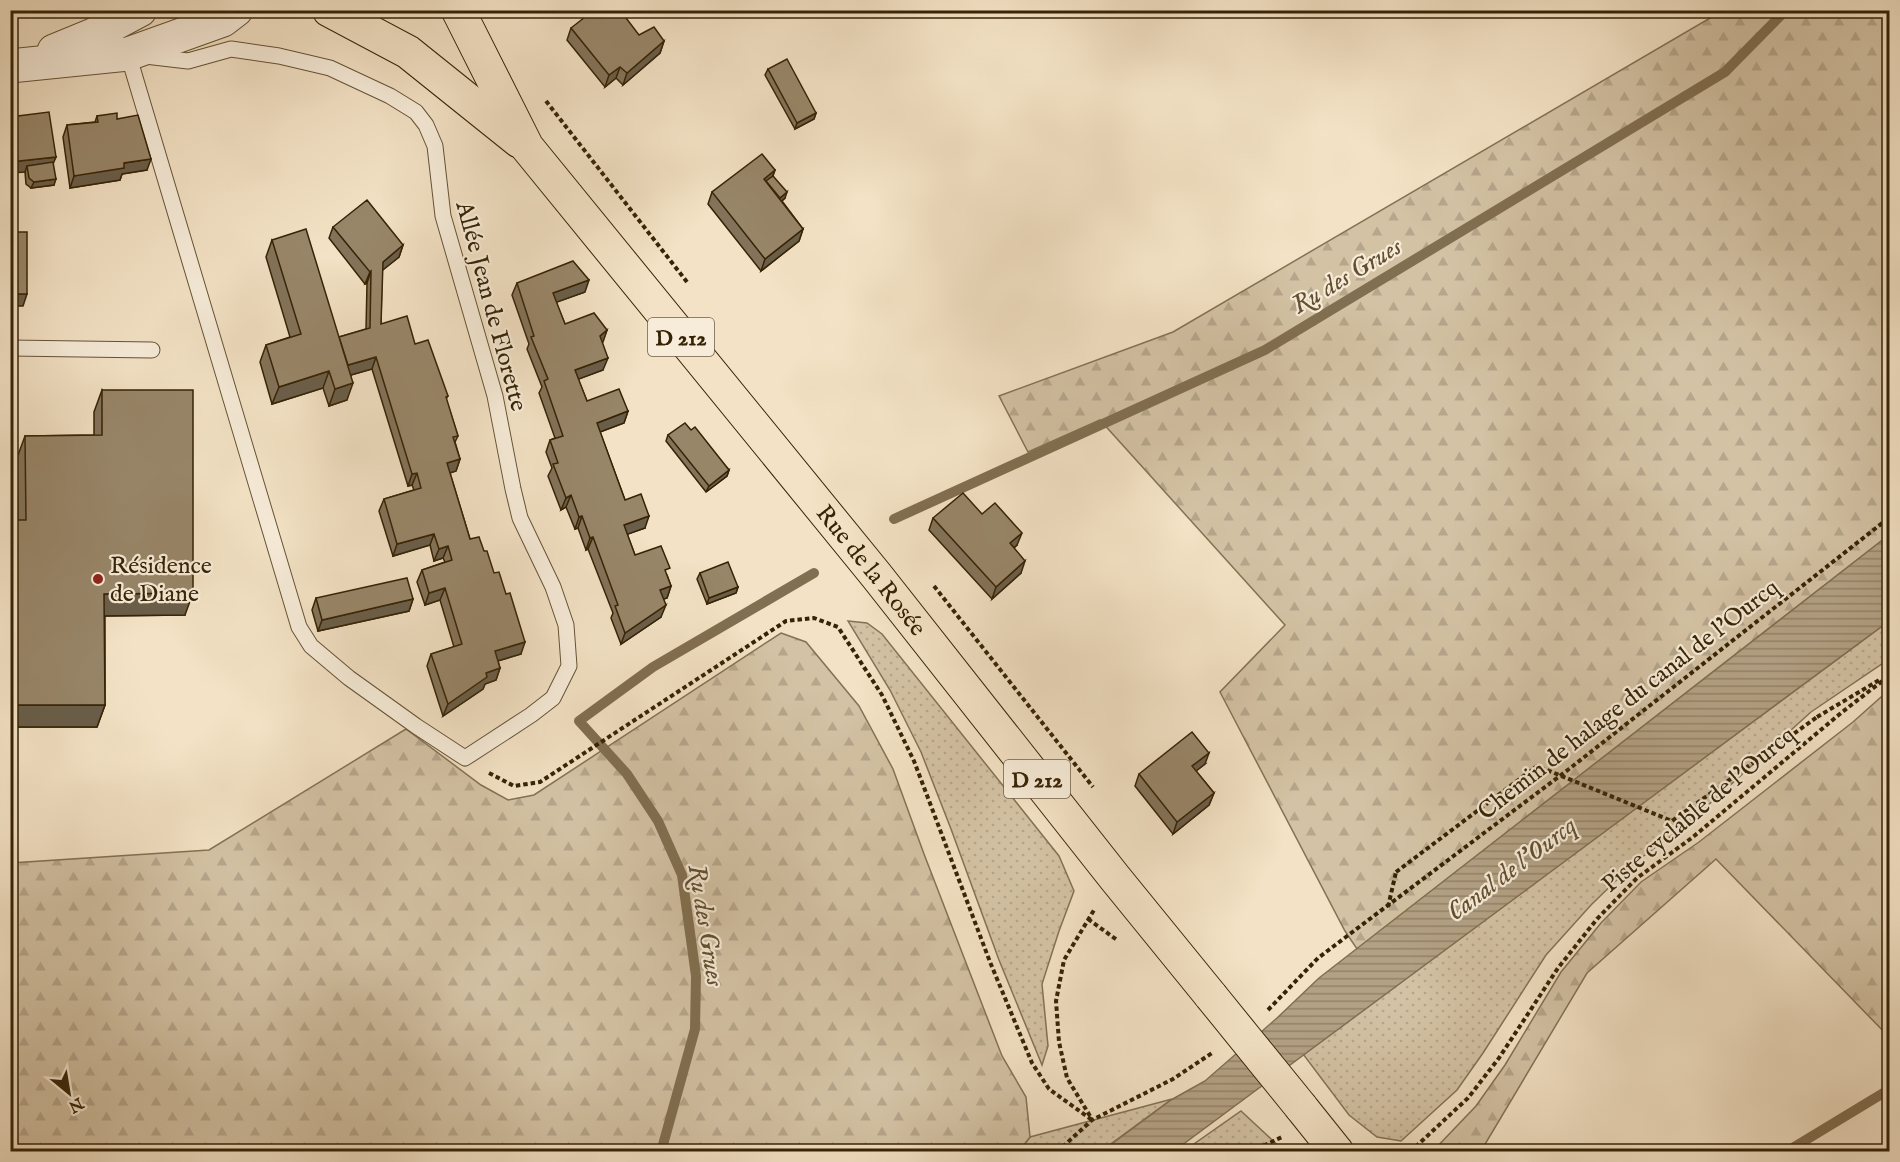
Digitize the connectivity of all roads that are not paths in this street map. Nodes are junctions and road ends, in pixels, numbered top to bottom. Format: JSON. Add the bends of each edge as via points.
{"nodes":[{"id":1,"x":140,"y":10,"type":"edge"},
{"id":2,"x":236,"y":10,"type":"edge"},
{"id":3,"x":329,"y":10,"type":"edge"},
{"id":4,"x":458,"y":10,"type":"edge"},
{"id":5,"x":128,"y":54,"type":"junction"},
{"id":6,"x":16,"y":65,"type":"edge"},
{"id":7,"x":527,"y":147,"type":"junction"},
{"id":8,"x":10,"y":348,"type":"edge"},
{"id":9,"x":152,"y":350,"type":"dead end"},
{"id":10,"x":1337,"y":1152,"type":"edge"}],
"edges":[{"from":1,"to":6,"type":"street","via":[[93,36]]},
{"from":2,"to":5,"type":"street","via":[[223,20]]},
{"from":3,"to":7,"type":"main road","name":"Rue de la Rosée","number":"D 212","via":[[408,52]]},
{"from":4,"to":7,"type":"main road","name":"Rue de la Rosée","number":"D 212"},
{"from":5,"to":5,"type":"lane","name":"Allée Jean de Florette","via":[[189,61],[231,50],[330,68],[390,96],[416,112],[426,125],[435,146],[443,216],[495,396],[520,518],[553,587],[566,625],[569,666],[552,698],[465,758],[349,678],[311,646],[299,627]]},
{"from":5,"to":6,"type":"street"},
{"from":7,"to":10,"type":"main road","name":"Rue de la Rosée","number":"D 212","bridge":true},
{"from":8,"to":9,"type":"lane"}]}
